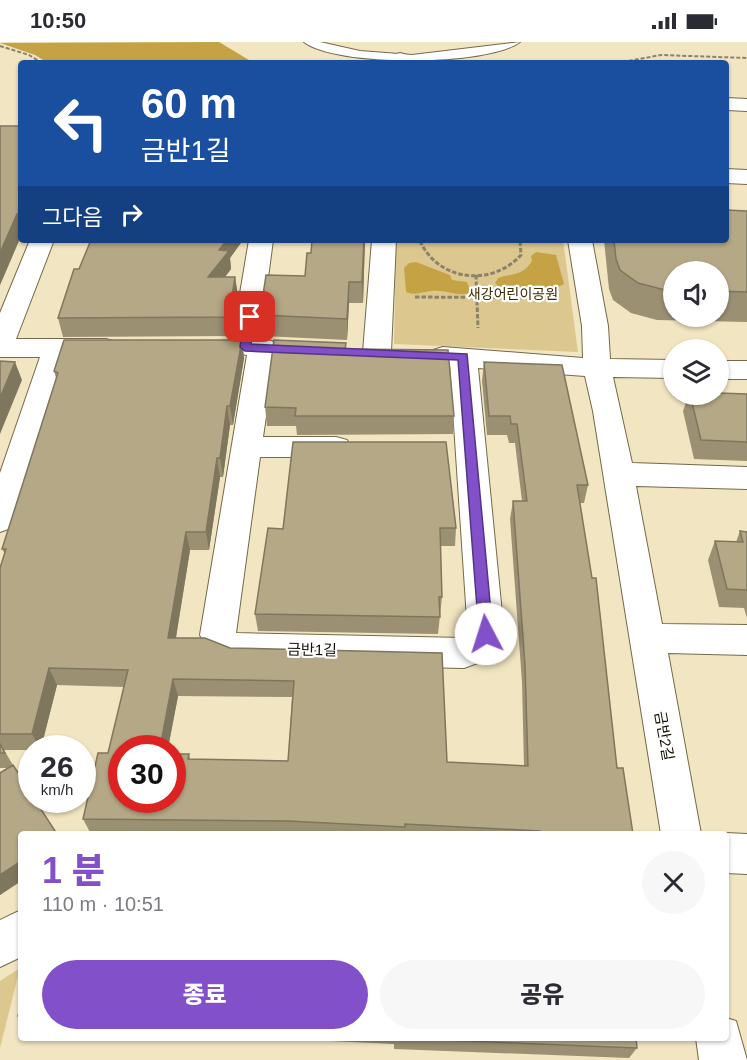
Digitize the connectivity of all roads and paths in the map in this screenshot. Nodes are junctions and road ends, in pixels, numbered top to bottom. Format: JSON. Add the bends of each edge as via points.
{"nodes":[{"id":1,"x":309,"y":42,"type":"edge"},
{"id":2,"x":515,"y":42,"type":"edge"},
{"id":3,"x":0,"y":45,"type":"edge"},
{"id":4,"x":747,"y":58,"type":"edge"},
{"id":5,"x":37,"y":60,"type":"edge"},
{"id":6,"x":394,"y":60,"type":"edge"},
{"id":7,"x":411,"y":60,"type":"edge"},
{"id":8,"x":634,"y":60,"type":"edge"},
{"id":9,"x":729,"y":104,"type":"edge"},
{"id":10,"x":747,"y":105,"type":"edge"},
{"id":11,"x":729,"y":176,"type":"edge"},
{"id":12,"x":747,"y":177,"type":"edge"},
{"id":13,"x":729,"y":188,"type":"edge"},
{"id":14,"x":747,"y":189,"type":"edge"},
{"id":15,"x":41,"y":243,"type":"edge"},
{"id":16,"x":261,"y":243,"type":"edge"},
{"id":17,"x":384,"y":243,"type":"edge"},
{"id":18,"x":421,"y":243,"type":"edge"},
{"id":19,"x":520,"y":243,"type":"edge"},
{"id":20,"x":581,"y":243,"type":"edge"},
{"id":21,"x":476,"y":275,"type":"junction"},
{"id":22,"x":405,"y":297,"type":"dead end"},
{"id":23,"x":477,"y":298,"type":"junction"},
{"id":24,"x":565,"y":298,"type":"dead end"},
{"id":25,"x":471,"y":346,"type":"junction"},
{"id":26,"x":0,"y":347,"type":"edge"},
{"id":27,"x":57,"y":348,"type":"junction"},
{"id":28,"x":128,"y":348,"type":"edge"},
{"id":29,"x":597,"y":368,"type":"junction"},
{"id":30,"x":663,"y":369,"type":"edge"},
{"id":31,"x":729,"y":370,"type":"edge"},
{"id":32,"x":747,"y":370,"type":"edge"},
{"id":33,"x":248,"y":447,"type":"junction"},
{"id":34,"x":365,"y":448,"type":"edge"},
{"id":35,"x":617,"y":474,"type":"junction"},
{"id":36,"x":747,"y":478,"type":"edge"},
{"id":37,"x":0,"y":520,"type":"edge"},
{"id":38,"x":647,"y":639,"type":"junction"},
{"id":39,"x":747,"y":640,"type":"edge"},
{"id":40,"x":680,"y":831,"type":"edge"},
{"id":41,"x":729,"y":853,"type":"edge"},
{"id":42,"x":747,"y":854,"type":"edge"},
{"id":43,"x":18,"y":934,"type":"edge"},
{"id":44,"x":0,"y":945,"type":"edge"},
{"id":45,"x":720,"y":1041,"type":"edge"},
{"id":46,"x":723,"y":1060,"type":"edge"}],
"edges":[{"from":1,"to":6,"type":"lane","via":[[332,50]]},
{"from":2,"to":7,"type":"lane","via":[[455,56]]},
{"from":3,"to":5,"type":"path"},
{"from":4,"to":8,"type":"path","via":[[661,55]]},
{"from":9,"to":10,"type":"street"},
{"from":11,"to":12,"type":"street"},
{"from":13,"to":14,"type":"street"},
{"from":15,"to":26,"type":"street"},
{"from":16,"to":33,"type":"street","name":"금반1길"},
{"from":17,"to":25,"type":"street","via":[[388,353]]},
{"from":18,"to":21,"type":"path","via":[[439,266]]},
{"from":19,"to":21,"type":"path","via":[[520,255],[507,268],[499,273]]},
{"from":20,"to":29,"type":"street","via":[[595,326]]},
{"from":21,"to":23,"type":"path"},
{"from":22,"to":23,"type":"path"},
{"from":23,"to":24,"type":"path"},
{"from":23,"to":25,"type":"path"},
{"from":25,"to":29,"type":"street"},
{"from":25,"to":33,"type":"street","name":"금반1길","via":[[459,448],[486,634],[481,647],[464,653],[233,648],[223,644],[218,636]]},
{"from":26,"to":27,"type":"street"},
{"from":27,"to":28,"type":"street"},
{"from":27,"to":37,"type":"street"},
{"from":29,"to":30,"type":"street"},
{"from":29,"to":35,"type":"street","name":"금반2길"},
{"from":31,"to":32,"type":"street"},
{"from":33,"to":34,"type":"street"},
{"from":35,"to":36,"type":"street"},
{"from":35,"to":38,"type":"street","name":"금반2길"},
{"from":38,"to":39,"type":"street"},
{"from":38,"to":40,"type":"street","name":"금반2길"},
{"from":41,"to":42,"type":"street"},
{"from":43,"to":44,"type":"street"},
{"from":45,"to":46,"type":"street"}]}
